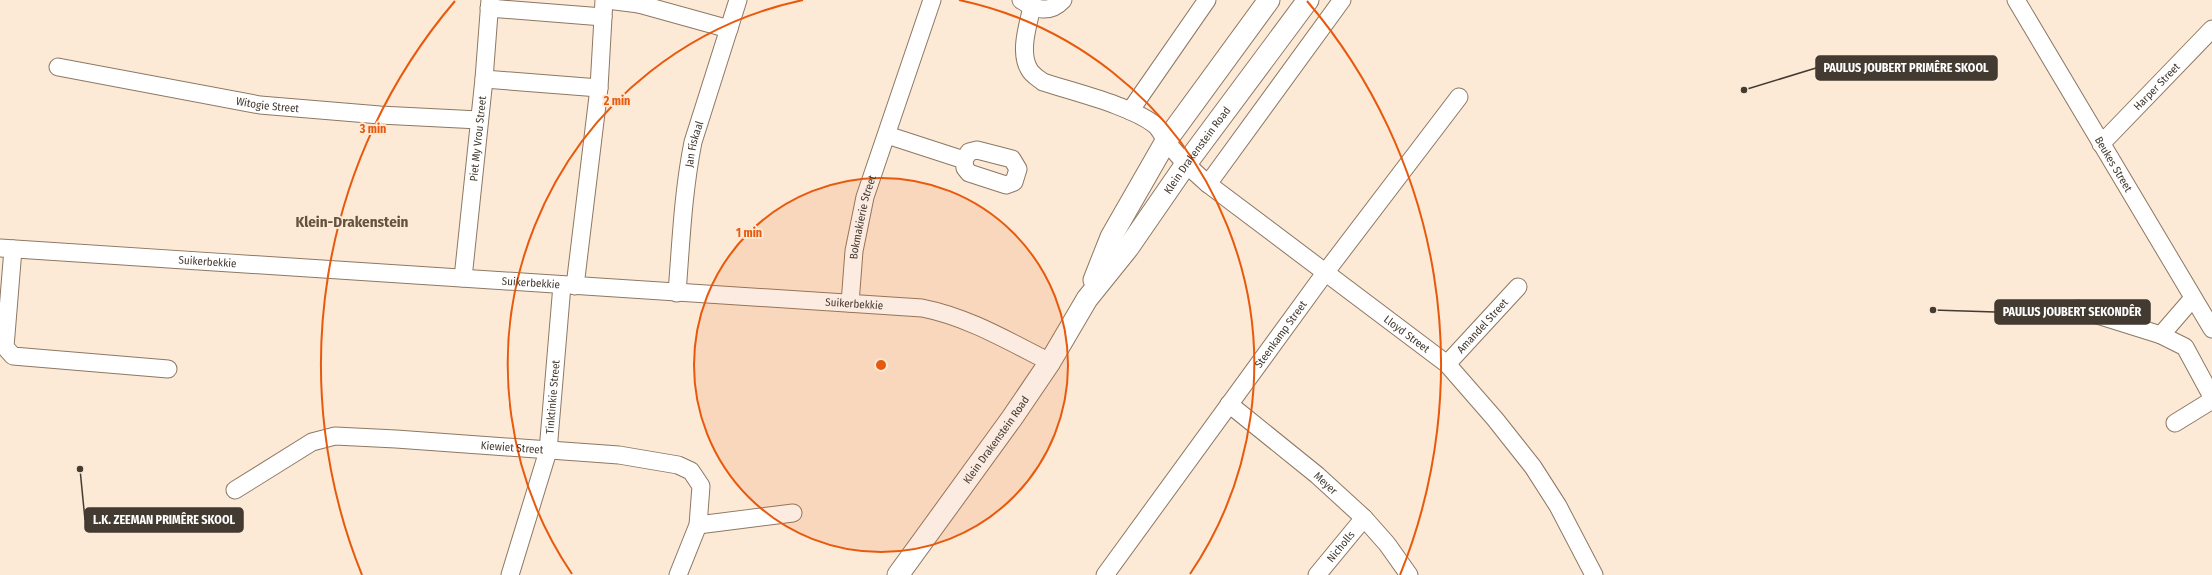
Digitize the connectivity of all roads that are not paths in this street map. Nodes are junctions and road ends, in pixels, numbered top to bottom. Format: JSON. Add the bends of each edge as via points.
{"nodes":[{"id":1,"x":604,"y":0,"type":"edge"},
{"id":2,"x":607,"y":0,"type":"edge"},
{"id":3,"x":738,"y":0,"type":"edge"},
{"id":4,"x":932,"y":0,"type":"edge"},
{"id":5,"x":1063,"y":0,"type":"edge"},
{"id":6,"x":1207,"y":0,"type":"edge"},
{"id":7,"x":1308,"y":0,"type":"edge"},
{"id":8,"x":1342,"y":0,"type":"edge"},
{"id":9,"x":2016,"y":0,"type":"edge"},
{"id":10,"x":640,"y":2,"type":"edge"},
{"id":11,"x":1263,"y":2,"type":"edge"},
{"id":12,"x":489,"y":4,"type":"edge"},
{"id":13,"x":1026,"y":4,"type":"edge"},
{"id":14,"x":603,"y":17,"type":"junction"},
{"id":15,"x":729,"y":29,"type":"junction"},
{"id":16,"x":2212,"y":29,"type":"edge"},
{"id":17,"x":58,"y":67,"type":"dead end"},
{"id":18,"x":484,"y":79,"type":"junction"},
{"id":19,"x":599,"y":88,"type":"junction"},
{"id":20,"x":1459,"y":96,"type":"dead end"},
{"id":21,"x":1130,"y":111,"type":"junction"},
{"id":22,"x":479,"y":120,"type":"junction"},
{"id":23,"x":887,"y":135,"type":"junction"},
{"id":24,"x":1166,"y":141,"type":"junction"},
{"id":25,"x":2101,"y":144,"type":"junction"},
{"id":26,"x":964,"y":160,"type":"dead end"},
{"id":27,"x":1186,"y":164,"type":"junction"},
{"id":28,"x":1208,"y":184,"type":"junction"},
{"id":29,"x":6,"y":248,"type":"edge"},
{"id":30,"x":1325,"y":273,"type":"junction"},
{"id":31,"x":463,"y":278,"type":"junction"},
{"id":32,"x":569,"y":285,"type":"junction"},
{"id":33,"x":1518,"y":287,"type":"dead end"},
{"id":34,"x":677,"y":293,"type":"junction"},
{"id":35,"x":2193,"y":298,"type":"junction"},
{"id":36,"x":1087,"y":299,"type":"junction"},
{"id":37,"x":850,"y":303,"type":"junction"},
{"id":38,"x":2078,"y":308,"type":"dead end"},
{"id":39,"x":2212,"y":329,"type":"edge"},
{"id":40,"x":2160,"y":335,"type":"junction"},
{"id":41,"x":1050,"y":362,"type":"junction"},
{"id":42,"x":1447,"y":364,"type":"junction"},
{"id":43,"x":168,"y":368,"type":"dead end"},
{"id":44,"x":1229,"y":404,"type":"junction"},
{"id":45,"x":2175,"y":423,"type":"dead end"},
{"id":46,"x":548,"y":451,"type":"junction"},
{"id":47,"x":235,"y":490,"type":"dead end"},
{"id":48,"x":794,"y":514,"type":"dead end"},
{"id":49,"x":1364,"y":518,"type":"junction"},
{"id":50,"x":698,"y":525,"type":"junction"},
{"id":51,"x":510,"y":575,"type":"edge"},
{"id":52,"x":678,"y":575,"type":"edge"},
{"id":53,"x":898,"y":575,"type":"edge"},
{"id":54,"x":1105,"y":575,"type":"edge"},
{"id":55,"x":1317,"y":575,"type":"edge"},
{"id":56,"x":1409,"y":575,"type":"edge"},
{"id":57,"x":1594,"y":575,"type":"edge"}],
"edges":[{"from":1,"to":14,"type":"street","name":"Tinktinkie Street"},
{"from":2,"to":10,"type":"street"},
{"from":3,"to":15,"type":"street","name":"Jan Fiskaal"},
{"from":4,"to":23,"type":"street","name":"Bokmakierie Street"},
{"from":5,"to":13,"type":"street","via":[[1056,7],[1042,10]]},
{"from":6,"to":21,"type":"street"},
{"from":7,"to":27,"type":"main road","name":"Klein Drakenstein Road"},
{"from":8,"to":28,"type":"street"},
{"from":9,"to":25,"type":"street","name":"Beukes Street"},
{"from":10,"to":15,"type":"street"},
{"from":11,"to":24,"type":"main road","name":"Klein Drakenstein Road"},
{"from":12,"to":14,"type":"street"},
{"from":12,"to":18,"type":"street","name":"Piet My Vrou Street"},
{"from":13,"to":21,"type":"street","name":"Lloyd Street","via":[[1025,41],[1028,69],[1043,82]]},
{"from":14,"to":19,"type":"street","name":"Tinktinkie Street"},
{"from":15,"to":34,"type":"street","name":"Jan Fiskaal","via":[[693,142],[687,170]]},
{"from":16,"to":25,"type":"street","name":"Harper Street"},
{"from":17,"to":22,"type":"street","name":"Witogie Street","via":[[260,105]]},
{"from":18,"to":19,"type":"street"},
{"from":18,"to":22,"type":"street","name":"Piet My Vrou Street"},
{"from":19,"to":32,"type":"street","name":"Tinktinkie Street"},
{"from":20,"to":30,"type":"street","name":"Steenkamp Street"},
{"from":21,"to":24,"type":"street","name":"Lloyd Street","via":[[1157,126]]},
{"from":22,"to":31,"type":"street","name":"Piet My Vrou Street"},
{"from":23,"to":26,"type":"street"},
{"from":23,"to":37,"type":"street","name":"Bokmakierie Street","via":[[859,220]]},
{"from":24,"to":27,"type":"street","name":"Lloyd Street"},
{"from":24,"to":36,"type":"main road","name":"Klein Drakenstein Road","via":[[1111,237]]},
{"from":25,"to":35,"type":"street","name":"Beukes Street"},
{"from":27,"to":28,"type":"street","name":"Lloyd Street"},
{"from":27,"to":36,"type":"main road","name":"Klein Drakenstein Road","via":[[1128,248]]},
{"from":28,"to":30,"type":"street","name":"Lloyd Street"},
{"from":29,"to":31,"type":"street","name":"Suikerbekkie"},
{"from":29,"to":43,"type":"street","via":[[5,347],[9,354],[62,361]]},
{"from":30,"to":42,"type":"street","name":"Lloyd Street"},
{"from":30,"to":44,"type":"street","name":"Steenkamp Street"},
{"from":31,"to":32,"type":"street","name":"Suikerbekkie"},
{"from":32,"to":34,"type":"street","name":"Suikerbekkie"},
{"from":32,"to":46,"type":"street","name":"Tinktinkie Street"},
{"from":33,"to":42,"type":"street","name":"Amandel Street"},
{"from":34,"to":37,"type":"street","name":"Suikerbekkie"},
{"from":35,"to":39,"type":"street","name":"Beukes Street"},
{"from":35,"to":40,"type":"street"},
{"from":36,"to":41,"type":"main road","name":"Klein Drakenstein Road"},
{"from":37,"to":41,"type":"street","name":"Suikerbekkie","via":[[922,308],[946,313],[972,323]]},
{"from":38,"to":40,"type":"street"},
{"from":40,"to":45,"type":"street","via":[[2185,347],[2211,395],[2209,402]]},
{"from":41,"to":53,"type":"main road","name":"Klein Drakenstein Road"},
{"from":42,"to":57,"type":"street","name":"Lloyd Street","via":[[1533,468],[1558,506]]},
{"from":44,"to":49,"type":"street","name":"Meyer","via":[[1317,475]]},
{"from":44,"to":54,"type":"street","name":"Steenkamp Street"},
{"from":46,"to":47,"type":"street","name":"Kiewiet Street","via":[[335,436],[312,442]]},
{"from":46,"to":50,"type":"street","name":"Kiewiet Street","via":[[619,455],[678,466],[691,471],[701,486]]},
{"from":46,"to":51,"type":"street","name":"Tinktinkie Street"},
{"from":48,"to":50,"type":"street"},
{"from":49,"to":55,"type":"street","name":"Nicholls"},
{"from":49,"to":56,"type":"street","name":"Meyer"},
{"from":50,"to":52,"type":"street","name":"Kiewiet Street"}]}
